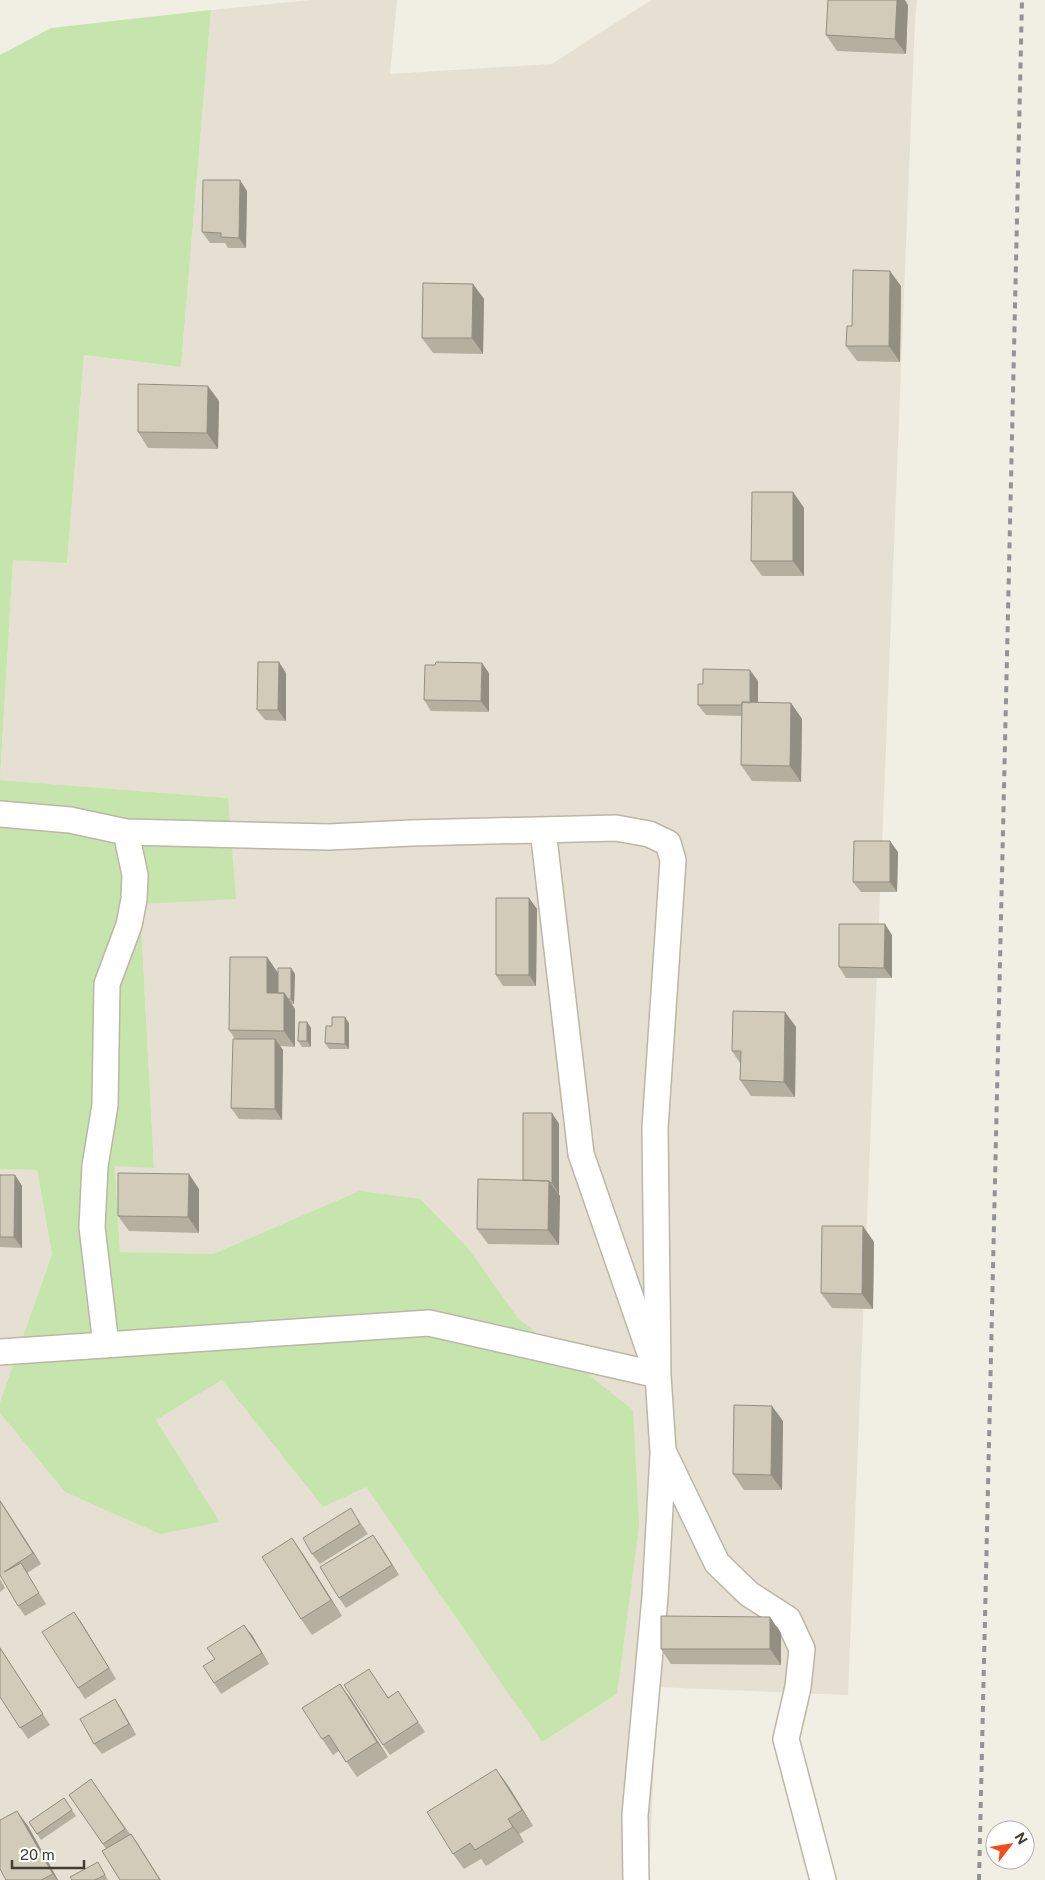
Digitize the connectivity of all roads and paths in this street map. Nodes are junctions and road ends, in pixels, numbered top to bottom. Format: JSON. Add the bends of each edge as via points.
{"nodes":[{"id":1,"x":0,"y":814,"type":"edge"},
{"id":2,"x":543,"y":830,"type":"junction"},
{"id":3,"x":126,"y":832,"type":"junction"},
{"id":4,"x":106,"y":1345,"type":"junction"},
{"id":5,"x":0,"y":1352,"type":"edge"},
{"id":6,"x":658,"y":1375,"type":"junction"},
{"id":7,"x":664,"y":1451,"type":"junction"},
{"id":8,"x":636,"y":1880,"type":"edge"},
{"id":9,"x":824,"y":1880,"type":"edge"}],
"edges":[{"from":1,"to":3,"type":"street","via":[[70,820]]},
{"from":2,"to":3,"type":"street","via":[[329,837]]},
{"from":2,"to":6,"type":"street","via":[[581,1154]]},
{"from":2,"to":6,"type":"street","via":[[616,828],[649,834],[668,843],[674,860],[655,1128]]},
{"from":3,"to":4,"type":"street","via":[[135,875],[134,899],[129,925],[107,984],[105,1105],[92,1227]]},
{"from":4,"to":5,"type":"street"},
{"from":4,"to":6,"type":"street","via":[[429,1323]]},
{"from":6,"to":7,"type":"street"},
{"from":7,"to":8,"type":"street","via":[[655,1597],[635,1815]]},
{"from":7,"to":9,"type":"street","via":[[717,1563],[749,1594],[788,1619],[802,1649],[798,1687],[786,1739]]}]}
